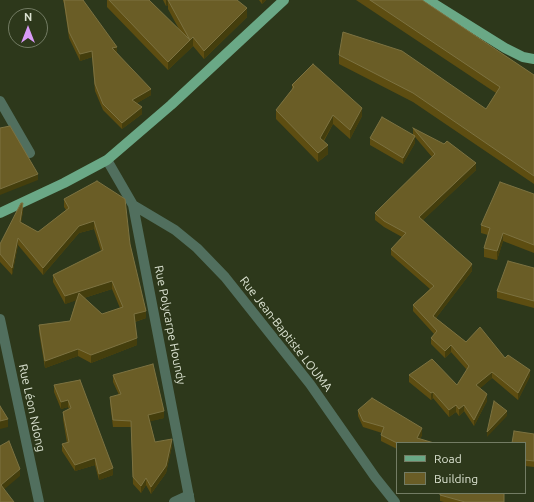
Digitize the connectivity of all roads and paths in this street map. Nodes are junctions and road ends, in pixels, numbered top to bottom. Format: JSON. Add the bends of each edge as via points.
{"nodes":[{"id":1,"x":284,"y":0,"type":"edge"},
{"id":2,"x":428,"y":0,"type":"edge"},
{"id":3,"x":534,"y":59,"type":"edge"},
{"id":4,"x":0,"y":101,"type":"edge"},
{"id":5,"x":30,"y":153,"type":"dead end"},
{"id":6,"x":107,"y":160,"type":"junction"},
{"id":7,"x":133,"y":205,"type":"junction"},
{"id":8,"x":0,"y":213,"type":"edge"},
{"id":9,"x":0,"y":319,"type":"edge"},
{"id":10,"x":190,"y":499,"type":"edge"},
{"id":11,"x":39,"y":502,"type":"edge"},
{"id":12,"x":174,"y":502,"type":"edge"},
{"id":13,"x":395,"y":502,"type":"edge"}],
"edges":[{"from":1,"to":6,"type":"main road","via":[[171,106]]},
{"from":2,"to":3,"type":"main road","via":[[505,48],[523,57]]},
{"from":4,"to":5,"type":"street"},
{"from":6,"to":7,"type":"street","name":"Rue Polycarpe Houndy"},
{"from":6,"to":8,"type":"main road"},
{"from":7,"to":10,"type":"street","name":"Rue Polycarpe Houndy"},
{"from":7,"to":13,"type":"street","name":"Rue Jean-Baptiste LOUMA","via":[[175,230],[225,277],[310,384]]},
{"from":9,"to":11,"type":"street","name":"Rue Léon Ndong"},
{"from":10,"to":12,"type":"street"}]}
